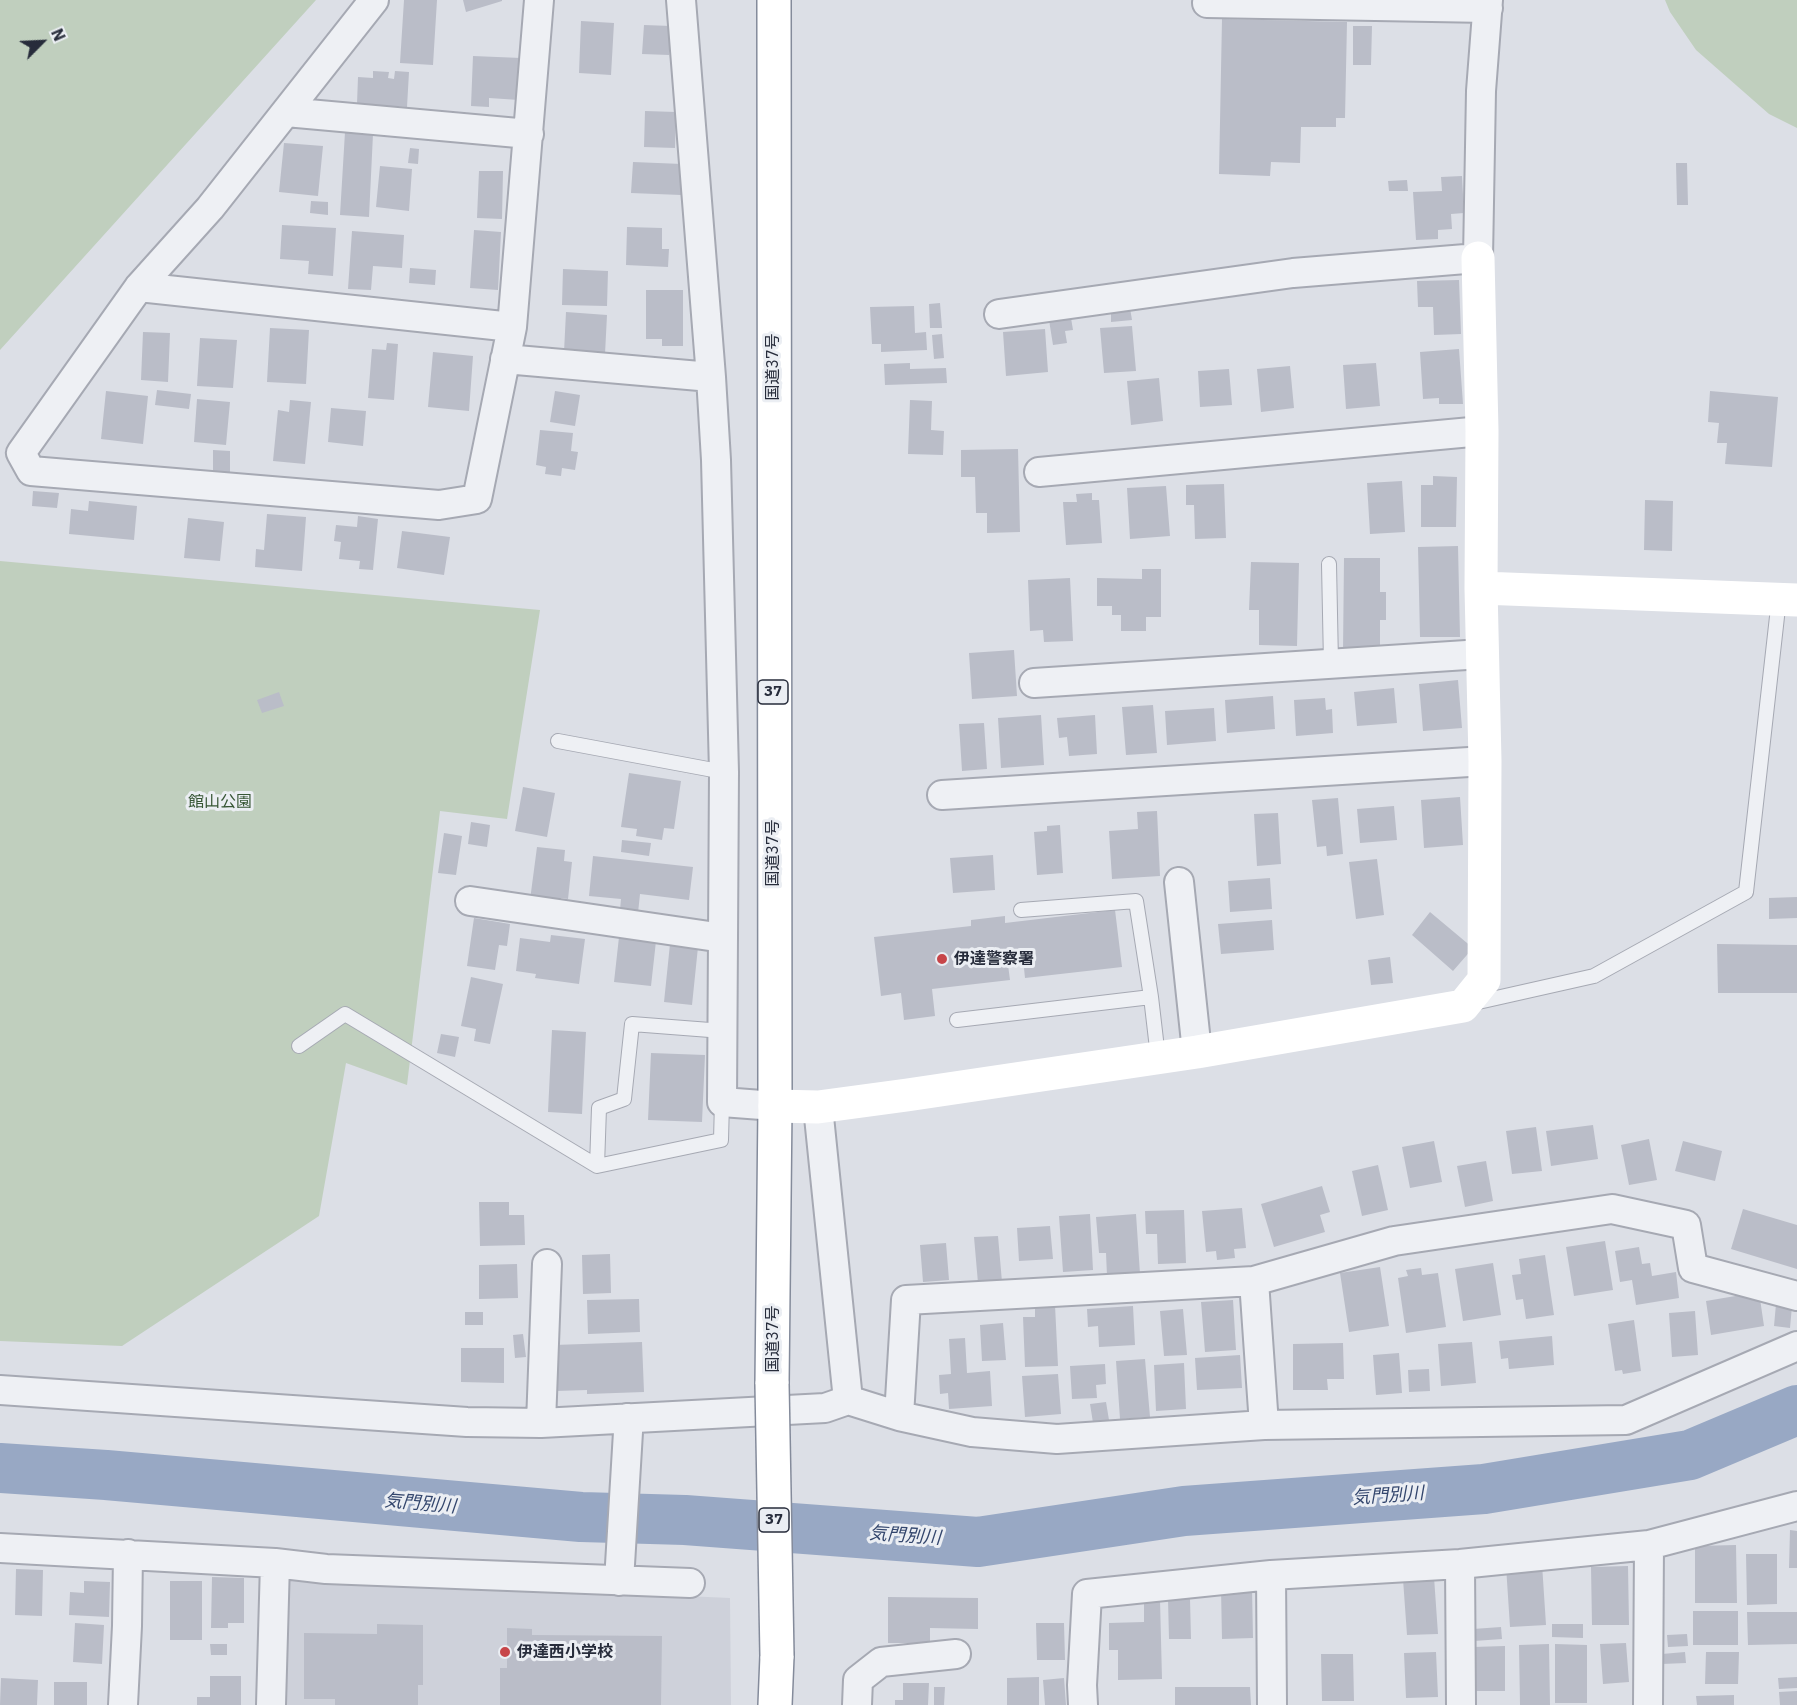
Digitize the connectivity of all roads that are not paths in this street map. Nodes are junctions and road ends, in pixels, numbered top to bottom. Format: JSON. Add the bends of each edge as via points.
{"nodes":[{"id":1,"x":374,"y":0,"type":"edge"},
{"id":2,"x":539,"y":0,"type":"edge"},
{"id":3,"x":681,"y":0,"type":"edge"},
{"id":4,"x":774,"y":0,"type":"edge"},
{"id":5,"x":1307,"y":2,"type":"edge"},
{"id":6,"x":1207,"y":3,"type":"dead end"},
{"id":7,"x":1488,"y":4,"type":"edge"},
{"id":8,"x":286,"y":112,"type":"junction"},
{"id":9,"x":529,"y":134,"type":"junction"},
{"id":10,"x":1478,"y":258,"type":"junction"},
{"id":11,"x":138,"y":287,"type":"junction"},
{"id":12,"x":999,"y":314,"type":"dead end"},
{"id":13,"x":513,"y":327,"type":"junction"},
{"id":14,"x":505,"y":359,"type":"junction"},
{"id":15,"x":711,"y":376,"type":"junction"},
{"id":16,"x":1482,"y":431,"type":"junction"},
{"id":17,"x":1039,"y":472,"type":"dead end"},
{"id":18,"x":1329,"y":564,"type":"dead end"},
{"id":19,"x":1481,"y":588,"type":"junction"},
{"id":20,"x":1788,"y":599,"type":"edge"},
{"id":21,"x":1482,"y":654,"type":"junction"},
{"id":22,"x":1331,"y":663,"type":"junction"},
{"id":23,"x":1034,"y":682,"type":"dead end"},
{"id":24,"x":558,"y":741,"type":"dead end"},
{"id":25,"x":1485,"y":761,"type":"junction"},
{"id":26,"x":724,"y":772,"type":"junction"},
{"id":27,"x":942,"y":795,"type":"dead end"},
{"id":28,"x":1179,"y":882,"type":"dead end"},
{"id":29,"x":470,"y":901,"type":"dead end"},
{"id":30,"x":1021,"y":910,"type":"dead end"},
{"id":31,"x":723,"y":938,"type":"junction"},
{"id":32,"x":1150,"y":997,"type":"junction"},
{"id":33,"x":1463,"y":1006,"type":"junction"},
{"id":34,"x":957,"y":1020,"type":"dead end"},
{"id":35,"x":723,"y":1031,"type":"junction"},
{"id":36,"x":299,"y":1046,"type":"dead end"},
{"id":37,"x":1197,"y":1052,"type":"junction"},
{"id":38,"x":1158,"y":1057,"type":"junction"},
{"id":39,"x":722,"y":1102,"type":"junction"},
{"id":40,"x":774,"y":1107,"type":"junction"},
{"id":41,"x":818,"y":1107,"type":"junction"},
{"id":42,"x":597,"y":1166,"type":"junction"},
{"id":43,"x":547,"y":1264,"type":"dead end"},
{"id":44,"x":1254,"y":1281,"type":"junction"},
{"id":45,"x":1797,"y":1296,"type":"edge"},
{"id":46,"x":1797,"y":1346,"type":"edge"},
{"id":47,"x":0,"y":1390,"type":"edge"},
{"id":48,"x":848,"y":1400,"type":"junction"},
{"id":49,"x":899,"y":1416,"type":"junction"},
{"id":50,"x":541,"y":1422,"type":"junction"},
{"id":51,"x":627,"y":1425,"type":"junction"},
{"id":52,"x":1264,"y":1425,"type":"junction"},
{"id":53,"x":1797,"y":1506,"type":"edge"},
{"id":54,"x":1649,"y":1545,"type":"junction"},
{"id":55,"x":0,"y":1548,"type":"edge"},
{"id":56,"x":128,"y":1554,"type":"junction"},
{"id":57,"x":275,"y":1563,"type":"junction"},
{"id":58,"x":1460,"y":1564,"type":"junction"},
{"id":59,"x":620,"y":1569,"type":"junction"},
{"id":60,"x":1271,"y":1575,"type":"junction"},
{"id":61,"x":690,"y":1583,"type":"dead end"},
{"id":62,"x":956,"y":1654,"type":"dead end"},
{"id":63,"x":123,"y":1705,"type":"edge"},
{"id":64,"x":271,"y":1705,"type":"edge"},
{"id":65,"x":775,"y":1705,"type":"edge"},
{"id":66,"x":857,"y":1705,"type":"edge"},
{"id":67,"x":1083,"y":1705,"type":"edge"},
{"id":68,"x":1272,"y":1705,"type":"edge"},
{"id":69,"x":1461,"y":1705,"type":"edge"},
{"id":70,"x":1648,"y":1705,"type":"edge"}],
"edges":[{"from":1,"to":8,"type":"street"},
{"from":2,"to":9,"type":"street"},
{"from":3,"to":15,"type":"street"},
{"from":4,"to":40,"type":"main road","name":"国道37号","number":"37"},
{"from":5,"to":6,"type":"street"},
{"from":5,"to":7,"type":"street"},
{"from":7,"to":10,"type":"street","via":[[1481,91]]},
{"from":8,"to":9,"type":"street"},
{"from":8,"to":11,"type":"street","via":[[210,208]]},
{"from":9,"to":13,"type":"street"},
{"from":10,"to":12,"type":"street","via":[[1293,273]]},
{"from":10,"to":16,"type":"main road"},
{"from":11,"to":13,"type":"street"},
{"from":11,"to":14,"type":"street","via":[[21,453],[31,471],[439,505],[477,499]]},
{"from":13,"to":14,"type":"street"},
{"from":14,"to":15,"type":"street"},
{"from":15,"to":26,"type":"street"},
{"from":16,"to":17,"type":"street"},
{"from":16,"to":19,"type":"main road"},
{"from":18,"to":22,"type":"lane"},
{"from":19,"to":20,"type":"main road"},
{"from":19,"to":21,"type":"main road"},
{"from":20,"to":33,"type":"lane","via":[[1746,892],[1594,976]]},
{"from":21,"to":22,"type":"street"},
{"from":21,"to":25,"type":"main road"},
{"from":22,"to":23,"type":"street"},
{"from":24,"to":26,"type":"lane"},
{"from":25,"to":27,"type":"street"},
{"from":25,"to":33,"type":"main road","via":[[1484,980]]},
{"from":26,"to":31,"type":"street"},
{"from":28,"to":37,"type":"street"},
{"from":29,"to":31,"type":"street"},
{"from":30,"to":32,"type":"lane","via":[[1136,901]]},
{"from":31,"to":35,"type":"street"},
{"from":32,"to":34,"type":"lane"},
{"from":32,"to":38,"type":"lane"},
{"from":33,"to":37,"type":"main road"},
{"from":35,"to":39,"type":"street"},
{"from":35,"to":42,"type":"lane","via":[[632,1024],[624,1098],[599,1108]]},
{"from":36,"to":42,"type":"lane","via":[[345,1014]]},
{"from":37,"to":38,"type":"main road"},
{"from":38,"to":41,"type":"main road"},
{"from":39,"to":40,"type":"street"},
{"from":39,"to":42,"type":"lane","via":[[721,1140]]},
{"from":40,"to":41,"type":"main road"},
{"from":40,"to":65,"type":"main road","name":"国道37号","number":"37","bridge":true},
{"from":41,"to":48,"type":"street"},
{"from":43,"to":50,"type":"street"},
{"from":44,"to":45,"type":"street","via":[[1394,1242],[1611,1209],[1686,1225],[1693,1268]]},
{"from":44,"to":49,"type":"street","via":[[906,1300]]},
{"from":44,"to":52,"type":"street"},
{"from":46,"to":52,"type":"street","via":[[1626,1420]]},
{"from":47,"to":50,"type":"street","via":[[467,1422]]},
{"from":48,"to":49,"type":"street"},
{"from":48,"to":51,"type":"street","via":[[825,1408]]},
{"from":49,"to":52,"type":"street","via":[[972,1432],[1057,1439]]},
{"from":50,"to":51,"type":"street"},
{"from":51,"to":59,"type":"street"},
{"from":53,"to":54,"type":"street"},
{"from":54,"to":58,"type":"street"},
{"from":54,"to":70,"type":"street"},
{"from":55,"to":56,"type":"street"},
{"from":56,"to":57,"type":"street"},
{"from":56,"to":63,"type":"street"},
{"from":57,"to":59,"type":"street","via":[[326,1569]]},
{"from":57,"to":64,"type":"street"},
{"from":58,"to":60,"type":"street"},
{"from":58,"to":69,"type":"street"},
{"from":59,"to":61,"type":"street"},
{"from":60,"to":67,"type":"street","via":[[1088,1594]]},
{"from":60,"to":68,"type":"street"},
{"from":62,"to":66,"type":"street","via":[[881,1662],[858,1680]]}]}
